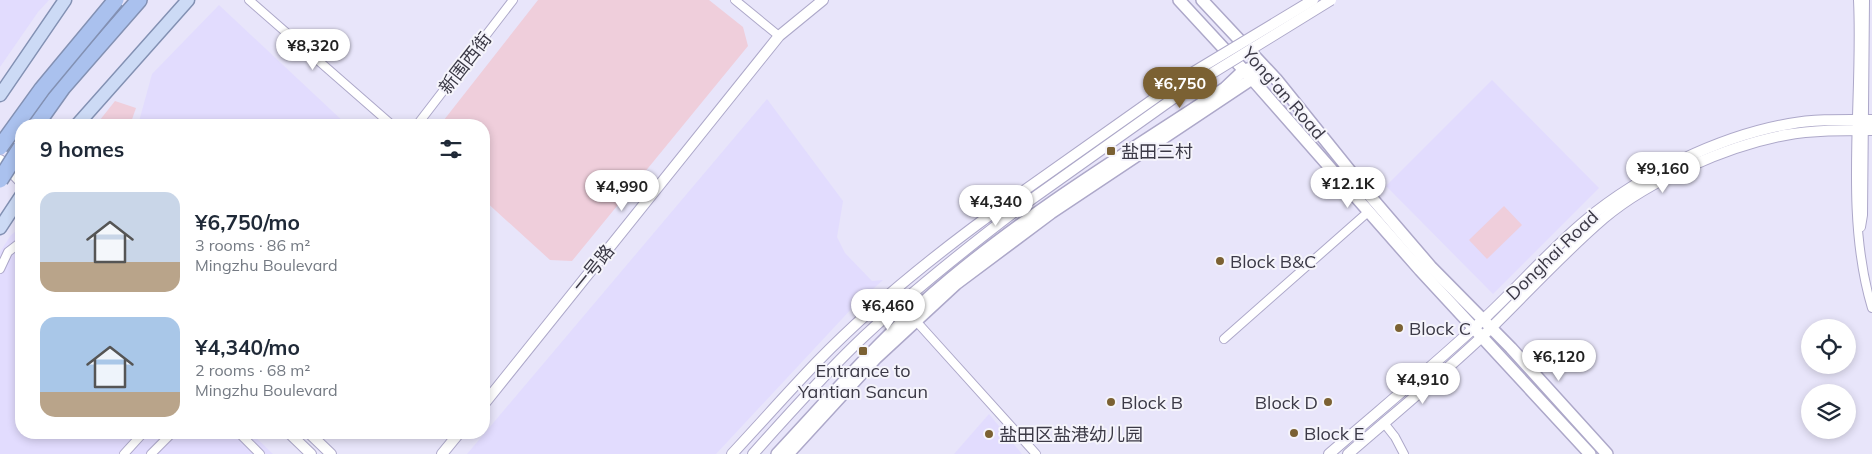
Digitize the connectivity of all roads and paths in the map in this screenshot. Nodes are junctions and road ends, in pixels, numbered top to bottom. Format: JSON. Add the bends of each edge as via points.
{"nodes":[{"id":1,"x":66,"y":0,"type":"edge"},
{"id":2,"x":116,"y":0,"type":"edge"},
{"id":3,"x":139,"y":0,"type":"edge"},
{"id":4,"x":188,"y":0,"type":"edge"},
{"id":5,"x":249,"y":0,"type":"edge"},
{"id":6,"x":513,"y":0,"type":"edge"},
{"id":7,"x":735,"y":0,"type":"edge"},
{"id":8,"x":823,"y":0,"type":"edge"},
{"id":9,"x":1179,"y":0,"type":"edge"},
{"id":10,"x":1202,"y":0,"type":"edge"},
{"id":11,"x":1313,"y":0,"type":"edge"},
{"id":12,"x":1331,"y":0,"type":"edge"},
{"id":13,"x":1858,"y":0,"type":"edge"},
{"id":14,"x":1865,"y":0,"type":"edge"},
{"id":15,"x":779,"y":36,"type":"junction"},
{"id":16,"x":1262,"y":66,"type":"junction"},
{"id":17,"x":1244,"y":70,"type":"junction"},
{"id":18,"x":1252,"y":79,"type":"junction"},
{"id":19,"x":6,"y":83,"type":"edge"},
{"id":20,"x":0,"y":95,"type":"edge"},
{"id":21,"x":20,"y":119,"type":"edge"},
{"id":22,"x":40,"y":119,"type":"edge"},
{"id":23,"x":81,"y":119,"type":"edge"},
{"id":24,"x":385,"y":119,"type":"edge"},
{"id":25,"x":421,"y":119,"type":"edge"},
{"id":26,"x":15,"y":125,"type":"edge"},
{"id":27,"x":1865,"y":125,"type":"edge"},
{"id":28,"x":0,"y":145,"type":"edge"},
{"id":29,"x":15,"y":156,"type":"edge"},
{"id":30,"x":15,"y":159,"type":"edge"},
{"id":31,"x":0,"y":160,"type":"edge"},
{"id":32,"x":15,"y":176,"type":"edge"},
{"id":33,"x":0,"y":180,"type":"edge"},
{"id":34,"x":15,"y":205,"type":"edge"},
{"id":35,"x":1368,"y":212,"type":"junction"},
{"id":36,"x":15,"y":217,"type":"edge"},
{"id":37,"x":2,"y":225,"type":"edge"},
{"id":38,"x":15,"y":247,"type":"edge"},
{"id":39,"x":0,"y":269,"type":"edge"},
{"id":40,"x":1872,"y":308,"type":"edge"},
{"id":41,"x":916,"y":321,"type":"junction"},
{"id":42,"x":1487,"y":324,"type":"junction"},
{"id":43,"x":1478,"y":333,"type":"junction"},
{"id":44,"x":1224,"y":339,"type":"dead end"},
{"id":45,"x":490,"y":397,"type":"edge"},
{"id":46,"x":1384,"y":423,"type":"junction"},
{"id":47,"x":138,"y":439,"type":"edge"},
{"id":48,"x":165,"y":439,"type":"edge"},
{"id":49,"x":245,"y":439,"type":"edge"},
{"id":50,"x":295,"y":439,"type":"edge"},
{"id":51,"x":315,"y":439,"type":"edge"},
{"id":52,"x":454,"y":439,"type":"edge"},
{"id":53,"x":124,"y":454,"type":"edge"},
{"id":54,"x":151,"y":454,"type":"edge"},
{"id":55,"x":260,"y":454,"type":"edge"},
{"id":56,"x":311,"y":454,"type":"edge"},
{"id":57,"x":331,"y":454,"type":"edge"},
{"id":58,"x":442,"y":454,"type":"edge"},
{"id":59,"x":732,"y":454,"type":"edge"},
{"id":60,"x":753,"y":454,"type":"edge"},
{"id":61,"x":777,"y":454,"type":"edge"},
{"id":62,"x":788,"y":454,"type":"edge"},
{"id":63,"x":1036,"y":454,"type":"edge"},
{"id":64,"x":1329,"y":454,"type":"edge"},
{"id":65,"x":1348,"y":454,"type":"edge"},
{"id":66,"x":1404,"y":454,"type":"edge"},
{"id":67,"x":1590,"y":454,"type":"edge"},
{"id":68,"x":1606,"y":454,"type":"edge"}],
"edges":[{"from":1,"to":19,"type":"main road"},
{"from":2,"to":21,"type":"highway","bridge":true},
{"from":3,"to":22,"type":"highway","via":[[63,87]]},
{"from":4,"to":23,"type":"main road"},
{"from":5,"to":24,"type":"street"},
{"from":6,"to":25,"type":"street","name":"新围西街"},
{"from":7,"to":15,"type":"street"},
{"from":8,"to":15,"type":"street","name":"一号路"},
{"from":9,"to":17,"type":"main road","name":"Yong'an Road"},
{"from":10,"to":16,"type":"main road","name":"Yong'an Road"},
{"from":11,"to":59,"type":"street","bridge":true,"via":[[1182,80],[974,226],[896,289],[818,361]]},
{"from":12,"to":60,"type":"street","bridge":true,"via":[[1188,88],[973,243],[885,317],[829,371]]},
{"from":13,"to":27,"type":"street"},
{"from":14,"to":27,"type":"street"},
{"from":15,"to":45,"type":"street","name":"一号路"},
{"from":16,"to":17,"type":"main road"},
{"from":16,"to":18,"type":"main road"},
{"from":16,"to":42,"type":"main road","name":"Yong'an Road","via":[[1432,267]]},
{"from":17,"to":18,"type":"main road","name":"Yong'an Road"},
{"from":17,"to":61,"type":"main road","via":[[1225,88],[1048,206],[950,279],[871,353]]},
{"from":18,"to":35,"type":"main road","name":"Yong'an Road"},
{"from":18,"to":41,"type":"main road","via":[[1022,234],[956,284]]},
{"from":19,"to":20,"type":"main road"},
{"from":26,"to":28,"type":"highway","bridge":true},
{"from":27,"to":40,"type":"street","via":[[1857,215],[1863,274]]},
{"from":27,"to":42,"type":"street","name":"Donghai Road","via":[[1765,139],[1686,169],[1652,186],[1606,217]]},
{"from":28,"to":30,"type":"street"},
{"from":29,"to":33,"type":"highway","bridge":true},
{"from":31,"to":32,"type":"street"},
{"from":34,"to":37,"type":"main road"},
{"from":35,"to":43,"type":"main road","name":"Yong'an Road"},
{"from":35,"to":44,"type":"street"},
{"from":36,"to":37,"type":"main road"},
{"from":38,"to":39,"type":"street","via":[[8,252]]},
{"from":41,"to":62,"type":"main road","via":[[876,358]]},
{"from":41,"to":63,"type":"street"},
{"from":42,"to":43,"type":"street","name":"Donghai Road"},
{"from":42,"to":68,"type":"main road","name":"Yong'an Road"},
{"from":43,"to":46,"type":"street","name":"Donghai Road"},
{"from":43,"to":64,"type":"street","name":"Donghai Road"},
{"from":43,"to":67,"type":"main road","name":"Yong'an Road"},
{"from":46,"to":65,"type":"street","name":"Donghai Road"},
{"from":46,"to":66,"type":"street"},
{"from":47,"to":53,"type":"street"},
{"from":48,"to":54,"type":"street"},
{"from":49,"to":55,"type":"street"},
{"from":50,"to":56,"type":"street"},
{"from":51,"to":57,"type":"street"},
{"from":52,"to":58,"type":"street"}]}
